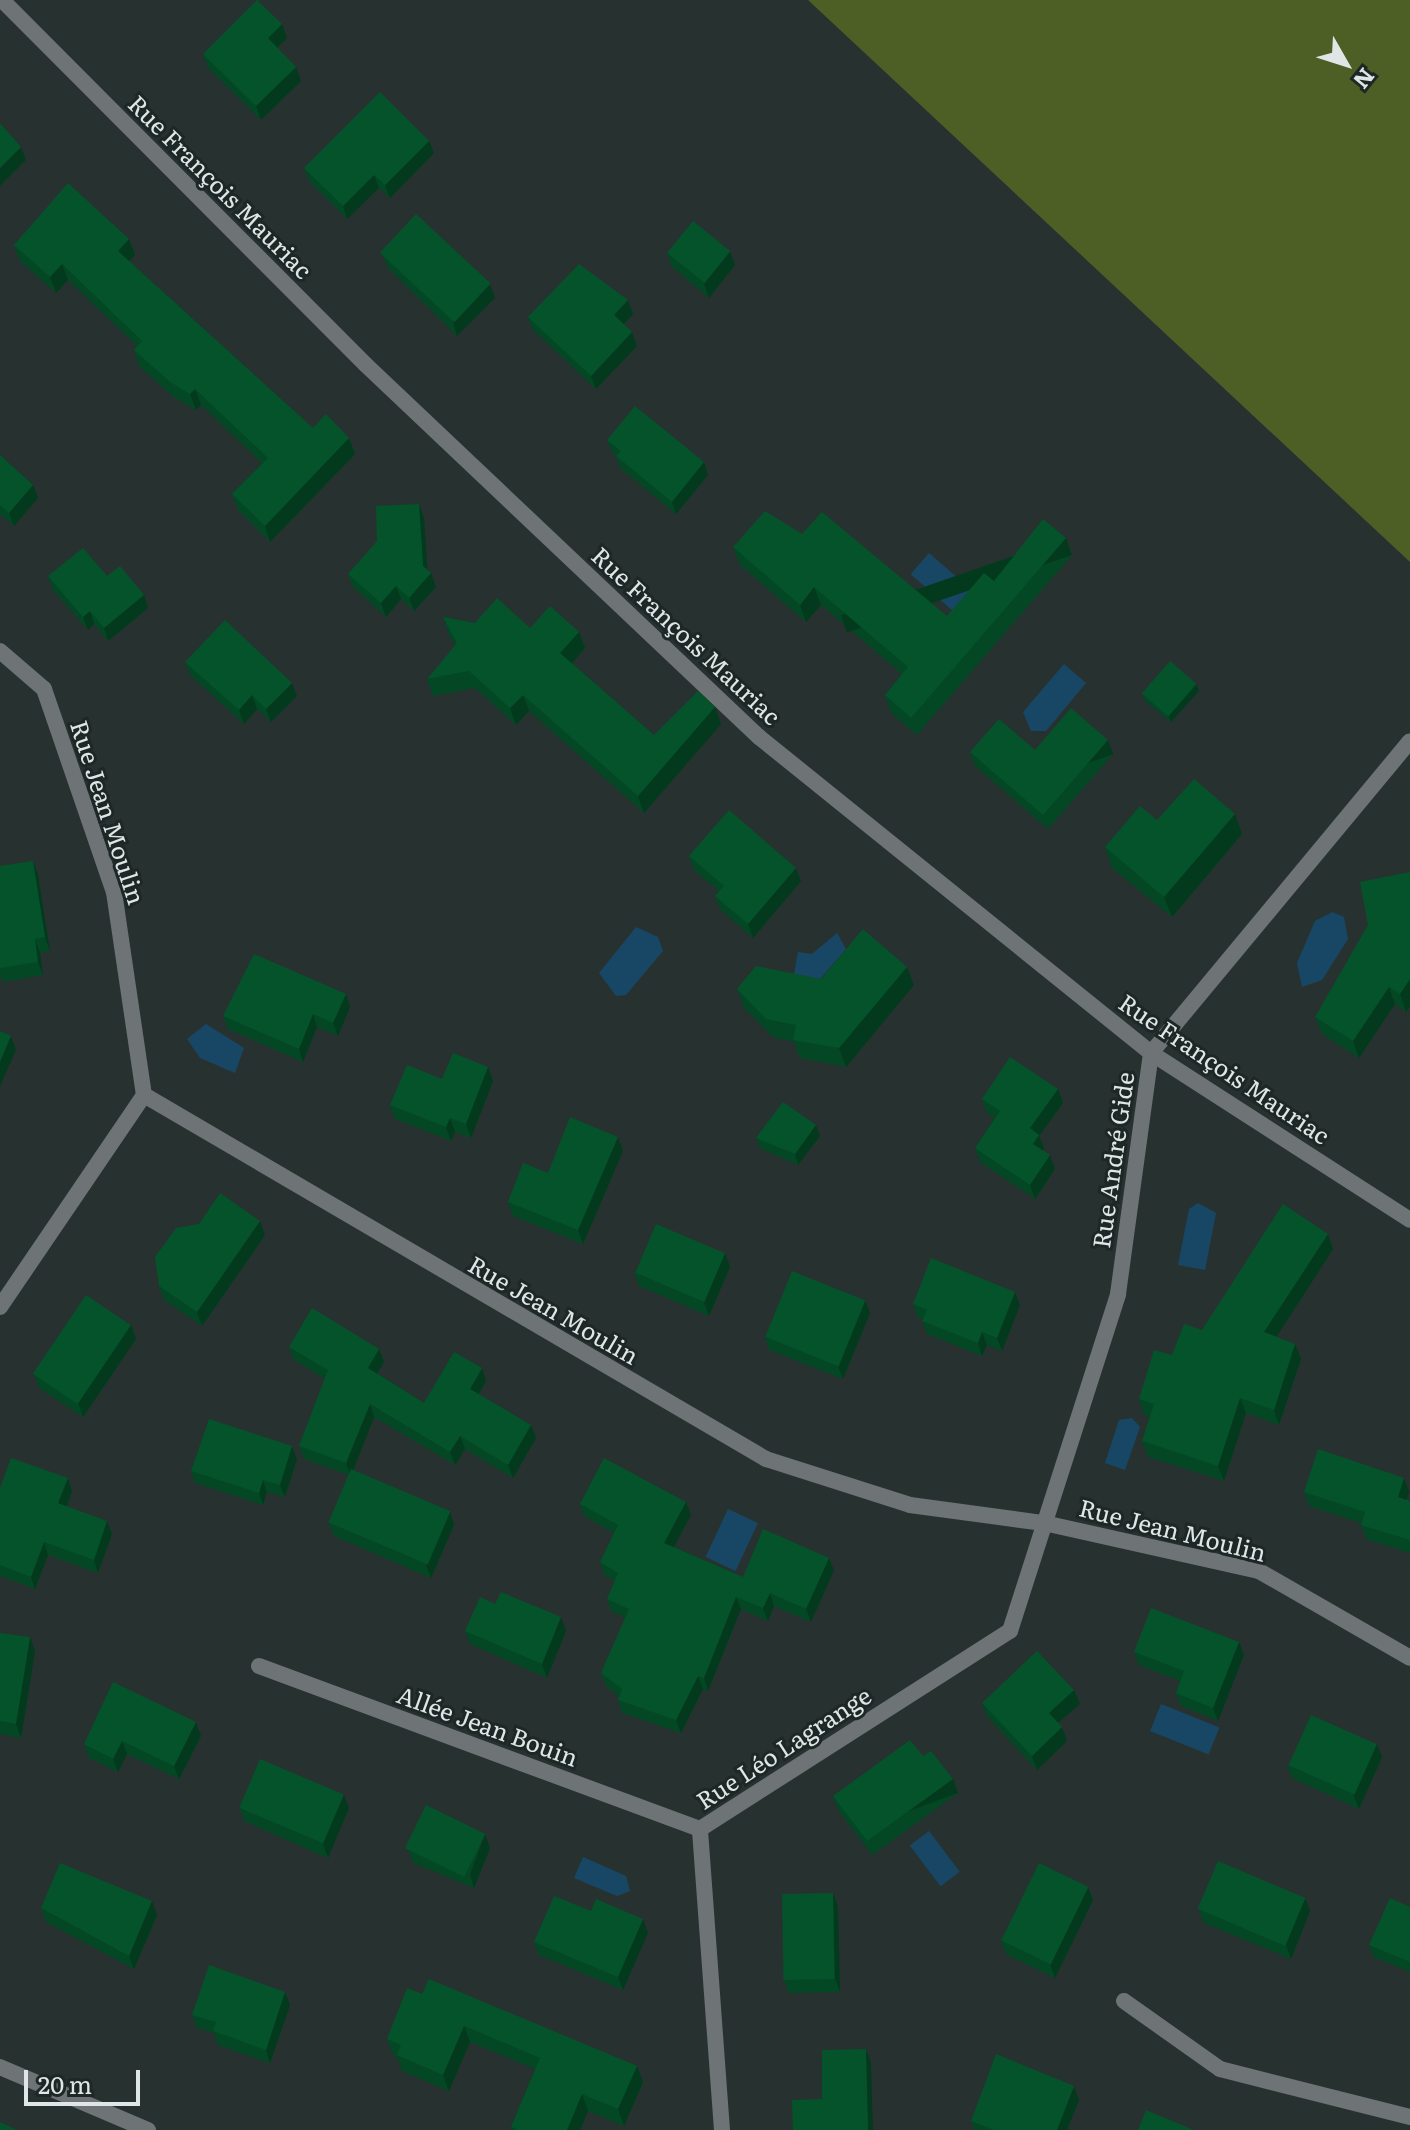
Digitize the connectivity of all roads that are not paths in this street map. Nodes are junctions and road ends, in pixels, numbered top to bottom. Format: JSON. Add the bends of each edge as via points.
{"nodes":[{"id":1,"x":2,"y":0,"type":"edge"},
{"id":2,"x":0,"y":651,"type":"edge"},
{"id":3,"x":1410,"y":741,"type":"edge"},
{"id":4,"x":1151,"y":1053,"type":"junction"},
{"id":5,"x":144,"y":1095,"type":"junction"},
{"id":6,"x":1410,"y":1220,"type":"edge"},
{"id":7,"x":0,"y":1307,"type":"edge"},
{"id":8,"x":1044,"y":1523,"type":"junction"},
{"id":9,"x":1410,"y":1658,"type":"edge"},
{"id":10,"x":259,"y":1666,"type":"dead end"},
{"id":11,"x":700,"y":1829,"type":"junction"},
{"id":12,"x":1124,"y":2001,"type":"dead end"},
{"id":13,"x":0,"y":2067,"type":"edge"},
{"id":14,"x":1410,"y":2117,"type":"edge"},
{"id":15,"x":148,"y":2130,"type":"edge"},
{"id":16,"x":722,"y":2130,"type":"edge"}],
"edges":[{"from":1,"to":4,"type":"street","name":"Rue François Mauriac","via":[[366,365],[759,737]]},
{"from":2,"to":5,"type":"street","name":"Rue Jean Moulin","via":[[44,689],[114,892]]},
{"from":3,"to":4,"type":"street","name":"Rue André Gide"},
{"from":4,"to":6,"type":"street","name":"Rue François Mauriac"},
{"from":4,"to":8,"type":"street","name":"Rue André Gide","via":[[1118,1294]]},
{"from":5,"to":7,"type":"street"},
{"from":5,"to":8,"type":"street","name":"Rue Jean Moulin","via":[[766,1459],[910,1505]]},
{"from":8,"to":9,"type":"street","name":"Rue Jean Moulin","via":[[1259,1571]]},
{"from":8,"to":11,"type":"street","name":"Rue Léo Lagrange","via":[[1010,1631]]},
{"from":10,"to":11,"type":"street","name":"Allée Jean Bouin"},
{"from":11,"to":16,"type":"street","name":"Rue Léo Lagrange"},
{"from":12,"to":14,"type":"street","via":[[1220,2069]]},
{"from":13,"to":15,"type":"street"}]}
